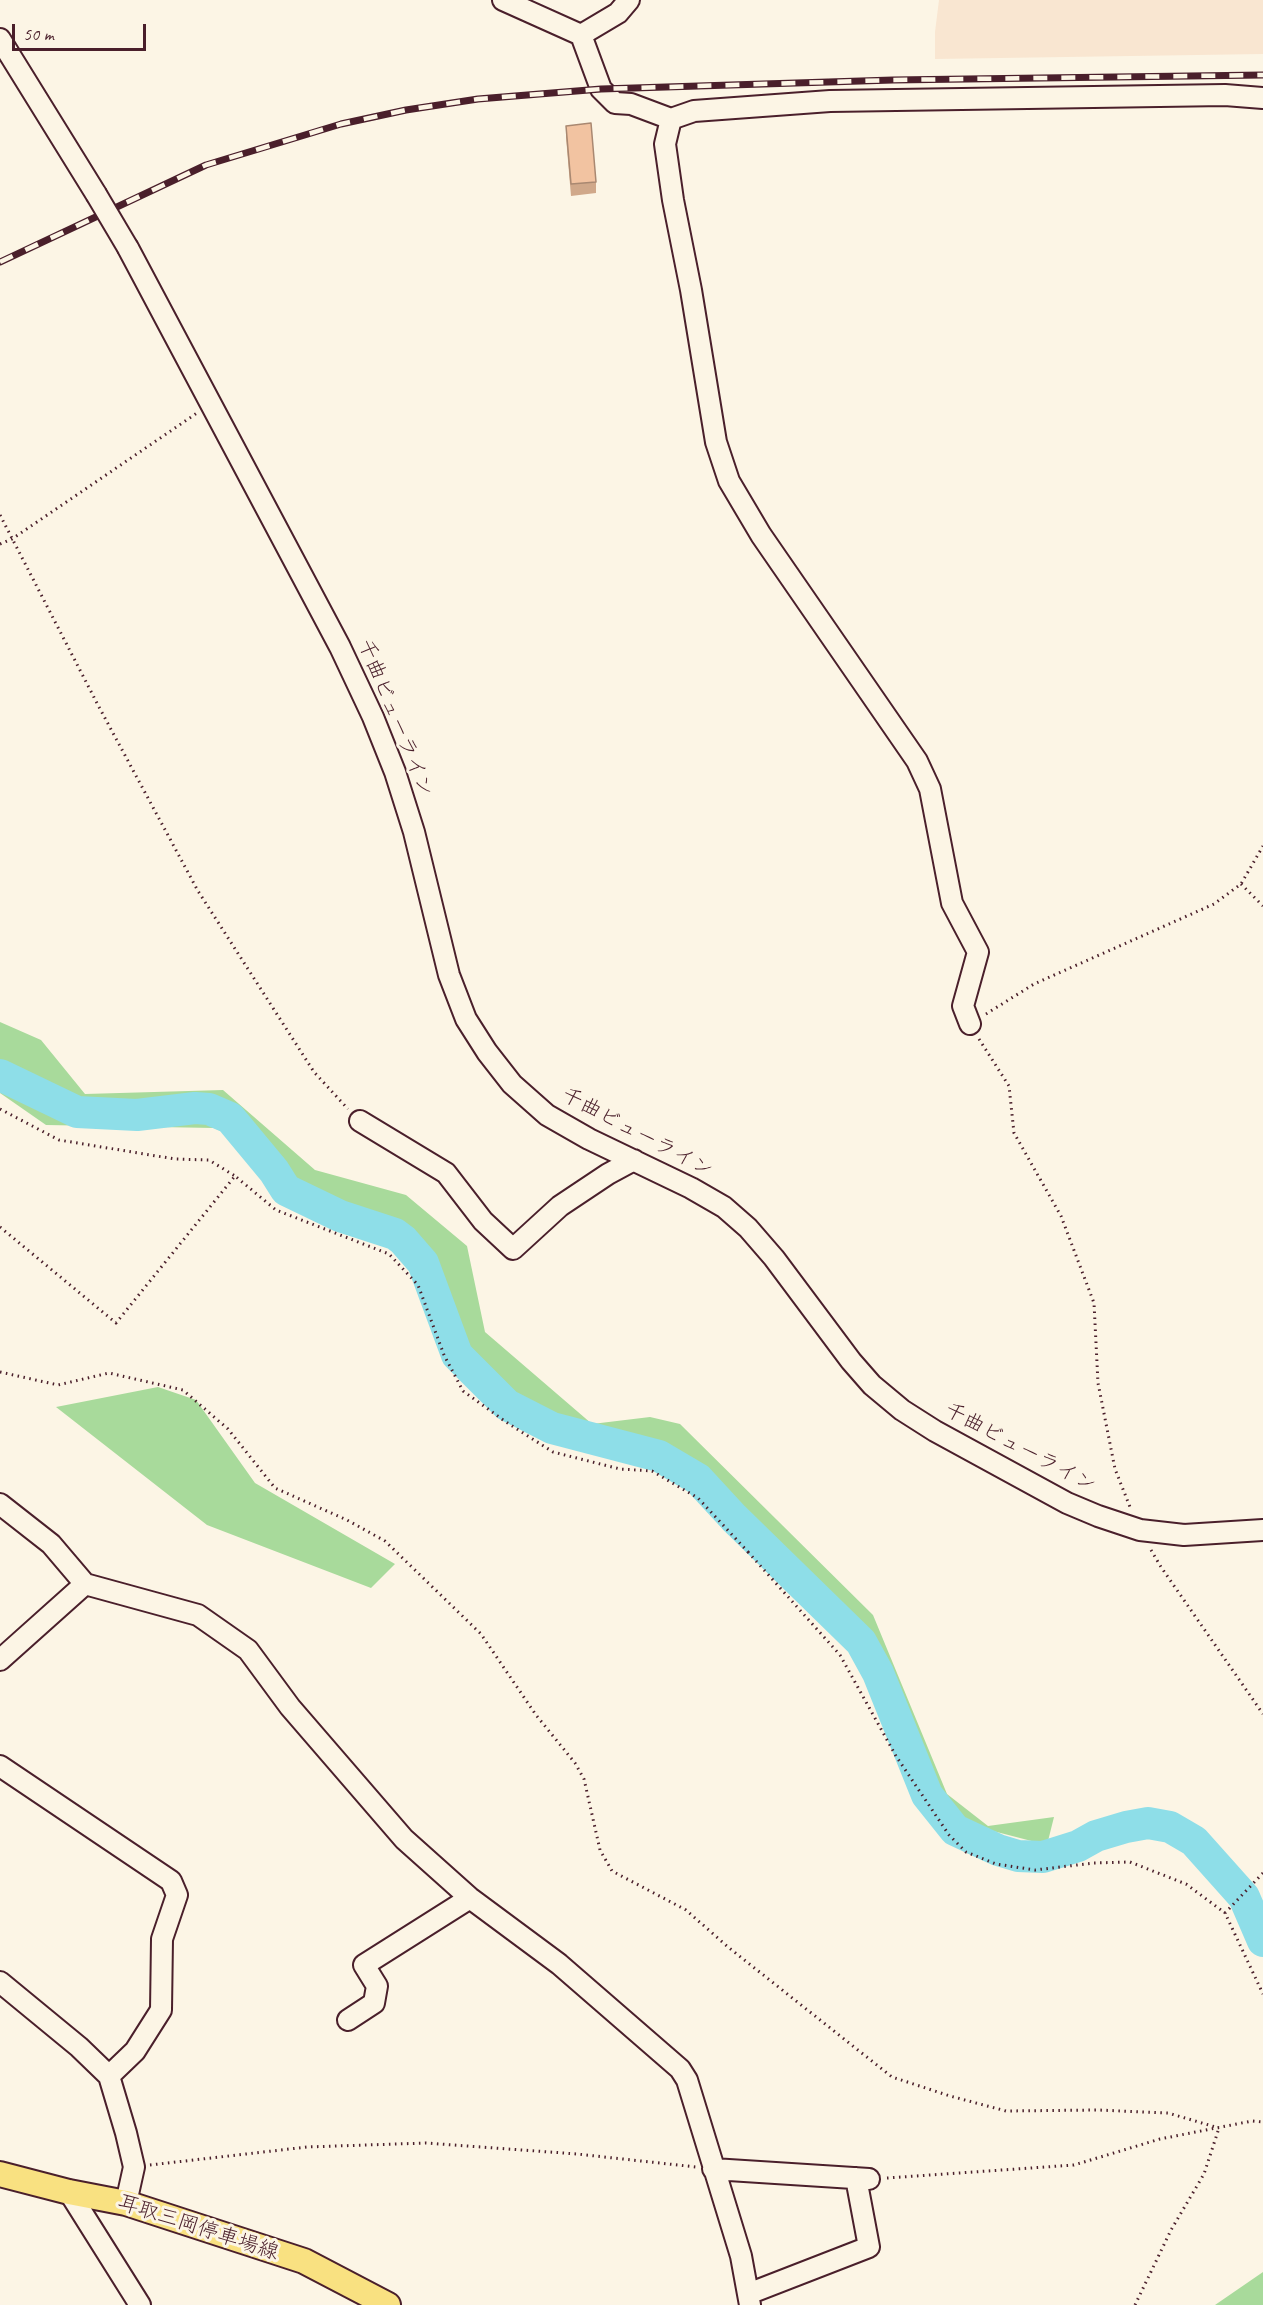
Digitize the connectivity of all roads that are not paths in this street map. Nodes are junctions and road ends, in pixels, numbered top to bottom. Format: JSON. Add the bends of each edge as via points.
{"nodes":[{"id":1,"x":503,"y":0,"type":"edge"},
{"id":2,"x":629,"y":0,"type":"edge"},
{"id":3,"x":581,"y":35,"type":"junction"},
{"id":4,"x":0,"y":39,"type":"edge"},
{"id":5,"x":1263,"y":98,"type":"edge"},
{"id":6,"x":670,"y":119,"type":"junction"},
{"id":7,"x":970,"y":1024,"type":"road end"},
{"id":8,"x":360,"y":1121,"type":"road end"},
{"id":9,"x":634,"y":1160,"type":"junction"},
{"id":10,"x":0,"y":1504,"type":"edge"},
{"id":11,"x":1263,"y":1530,"type":"edge"},
{"id":12,"x":85,"y":1584,"type":"junction"},
{"id":13,"x":0,"y":1660,"type":"edge"},
{"id":14,"x":0,"y":1766,"type":"edge"},
{"id":15,"x":470,"y":1898,"type":"junction"},
{"id":16,"x":0,"y":1983,"type":"edge"},
{"id":17,"x":348,"y":2020,"type":"dead end"},
{"id":18,"x":109,"y":2076,"type":"junction"},
{"id":19,"x":713,"y":2169,"type":"junction"},
{"id":20,"x":0,"y":2174,"type":"edge"},
{"id":21,"x":69,"y":2192,"type":"junction"},
{"id":22,"x":126,"y":2203,"type":"junction"},
{"id":23,"x":749,"y":2299,"type":"edge"},
{"id":24,"x":140,"y":2305,"type":"edge"},
{"id":25,"x":388,"y":2305,"type":"edge"}],
"edges":[{"from":1,"to":3,"type":"street"},
{"from":2,"to":3,"type":"street","via":[[618,13]]},
{"from":3,"to":6,"type":"street","via":[[601,89],[615,103],[631,104]]},
{"from":4,"to":9,"type":"street","name":"千曲ビューライン","bridge":true,"via":[[128,248],[340,647],[395,772],[449,975],[466,1019],[512,1084],[547,1115]]},
{"from":5,"to":6,"type":"street","via":[[1225,95],[830,101],[694,111]]},
{"from":6,"to":7,"type":"street","via":[[665,144],[716,442],[729,481],[761,535],[917,761],[930,789],[952,903],[978,952],[963,1006]]},
{"from":8,"to":9,"type":"street","via":[[446,1173],[483,1221],[513,1249],[560,1206]]},
{"from":9,"to":11,"type":"street","name":"千曲ビューライン","via":[[724,1207],[748,1228],[872,1385],[935,1431],[1067,1503],[1140,1530],[1184,1535]]},
{"from":10,"to":12,"type":"street","via":[[51,1544]]},
{"from":12,"to":13,"type":"street"},
{"from":12,"to":15,"type":"street","via":[[198,1615],[248,1650],[290,1707],[404,1839]]},
{"from":14,"to":18,"type":"street","via":[[171,1881],[177,1895],[162,1940],[161,2010],[135,2051]]},
{"from":15,"to":17,"type":"street","via":[[364,1965],[377,1986],[374,2003]]},
{"from":15,"to":19,"type":"street","via":[[559,1965],[680,2069],[687,2080]]},
{"from":16,"to":18,"type":"street"},
{"from":18,"to":22,"type":"street","via":[[134,2167]]},
{"from":19,"to":23,"type":"street","via":[[741,2256]]},
{"from":19,"to":23,"type":"street","via":[[863,2178],[869,2247]]},
{"from":20,"to":21,"type":"main road","name":"耳取三岡停車場線"},
{"from":21,"to":22,"type":"main road","name":"耳取三岡停車場線"},
{"from":21,"to":24,"type":"street"},
{"from":22,"to":25,"type":"main road","name":"耳取三岡停車場線","via":[[304,2262]]}]}
